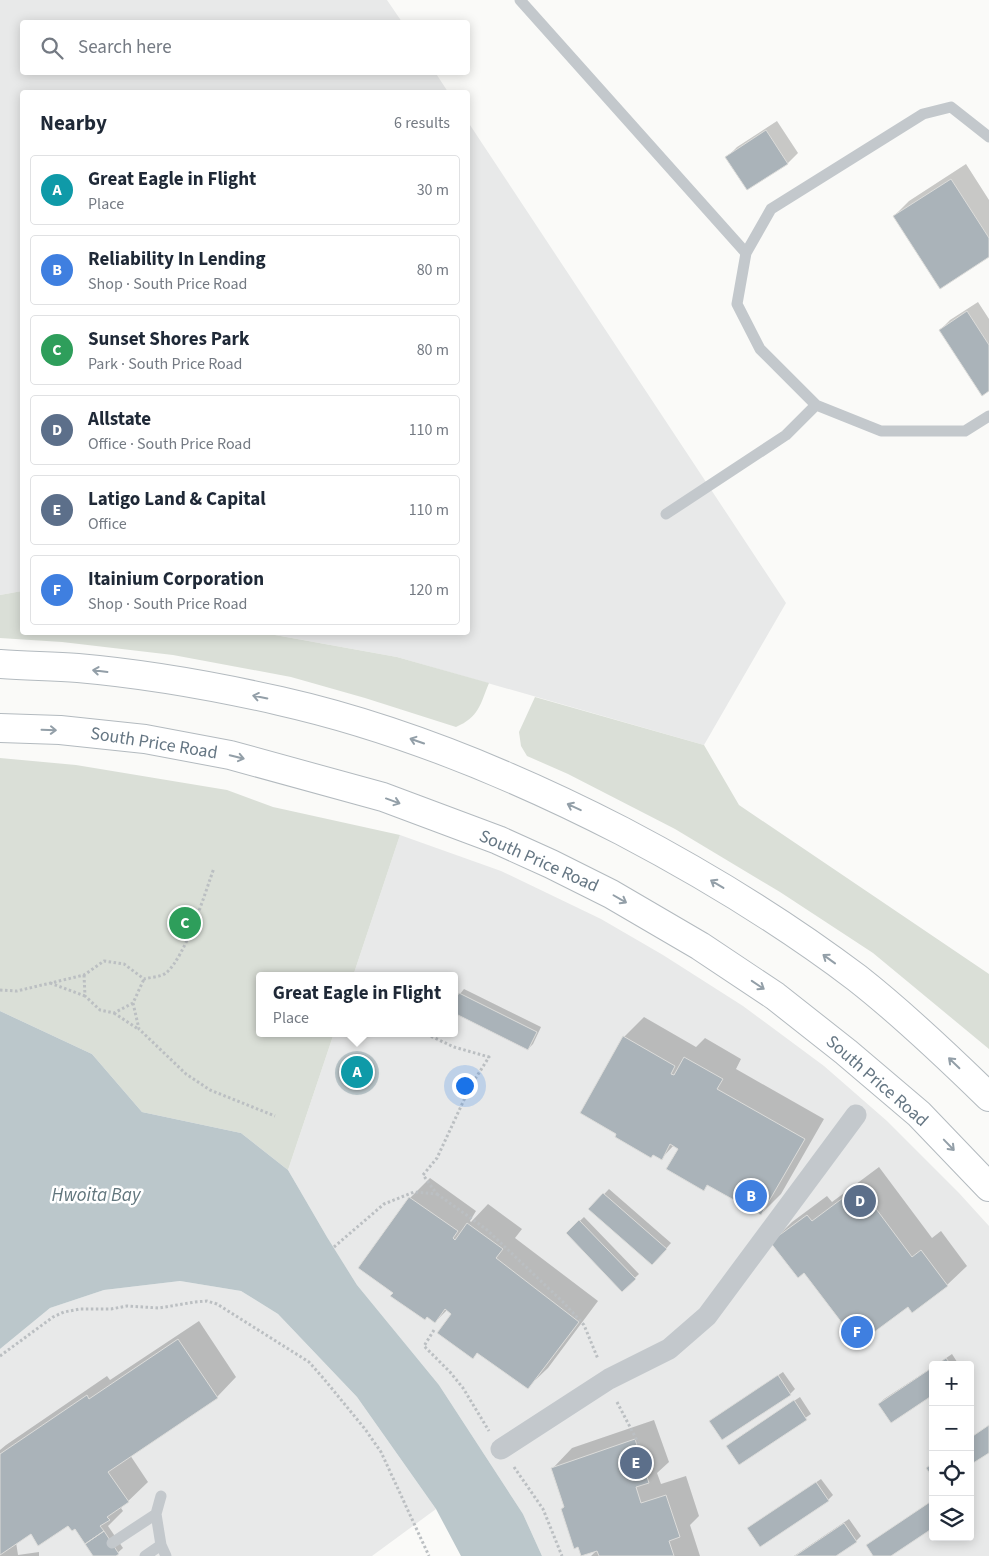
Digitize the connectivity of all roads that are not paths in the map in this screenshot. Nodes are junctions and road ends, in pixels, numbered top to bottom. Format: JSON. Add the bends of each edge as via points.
{"nodes":[{"id":1,"x":520,"y":0,"type":"edge"},
{"id":2,"x":989,"y":137,"type":"edge"},
{"id":3,"x":746,"y":253,"type":"junction"},
{"id":4,"x":816,"y":405,"type":"junction"},
{"id":5,"x":989,"y":416,"type":"edge"},
{"id":6,"x":666,"y":514,"type":"dead end"},
{"id":7,"x":0,"y":664,"type":"edge"},
{"id":8,"x":0,"y":728,"type":"edge"},
{"id":9,"x":989,"y":1097,"type":"edge"},
{"id":10,"x":856,"y":1114,"type":"dead end"},
{"id":11,"x":989,"y":1187,"type":"edge"},
{"id":12,"x":501,"y":1449,"type":"dead end"},
{"id":13,"x":162,"y":1496,"type":"dead end"},
{"id":14,"x":156,"y":1514,"type":"junction"},
{"id":15,"x":112,"y":1543,"type":"dead end"},
{"id":16,"x":164,"y":1550,"type":"edge"},
{"id":17,"x":145,"y":1556,"type":"edge"}],
"edges":[{"from":1,"to":3,"type":"lane"},
{"from":2,"to":3,"type":"lane","via":[[951,107],[923,114],[771,209]]},
{"from":3,"to":4,"type":"lane","via":[[737,304],[760,349]]},
{"from":4,"to":5,"type":"lane","via":[[880,430],[965,431]]},
{"from":4,"to":6,"type":"lane","via":[[786,435]]},
{"from":9,"to":7,"type":"main road","one_way":true,"via":[[944,1053],[858,979],[774,919],[683,863],[503,774],[374,726],[282,701],[176,680],[78,668]]},
{"from":8,"to":11,"type":"main road","name":"South Price Road","one_way":true,"via":[[60,730],[145,739],[230,755],[383,797],[552,864],[692,941],[775,996],[919,1114]]},
{"from":10,"to":12,"type":"street","via":[[707,1316],[669,1349],[606,1381]]},
{"from":13,"to":14,"type":"lane"},
{"from":14,"to":15,"type":"lane"},
{"from":14,"to":16,"type":"lane"},
{"from":16,"to":17,"type":"lane"}]}
